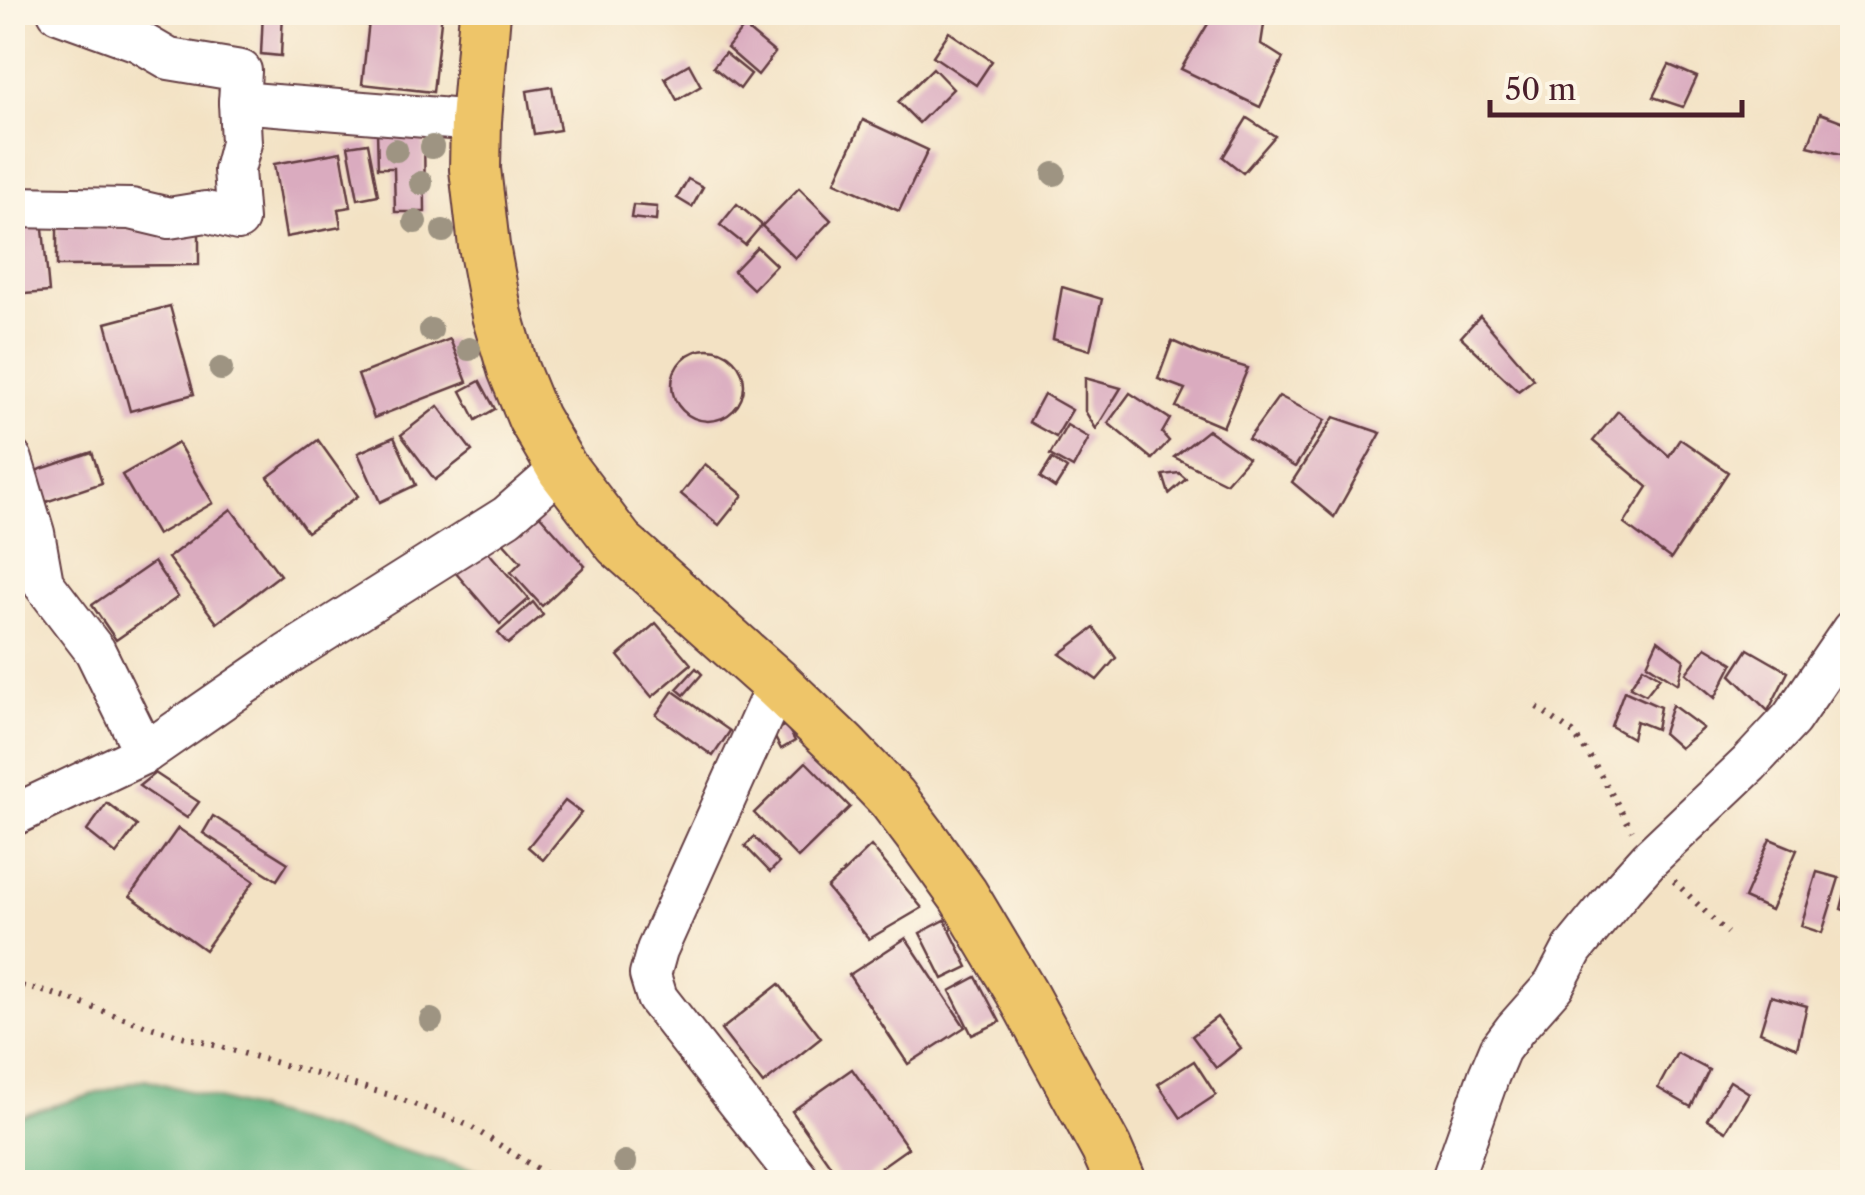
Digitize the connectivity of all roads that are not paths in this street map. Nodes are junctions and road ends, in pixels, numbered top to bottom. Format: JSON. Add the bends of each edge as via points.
{"nodes":[{"id":1,"x":58,"y":12,"type":"edge"},
{"id":2,"x":485,"y":12,"type":"edge"},
{"id":3,"x":239,"y":102,"type":"junction"},
{"id":4,"x":476,"y":121,"type":"junction"},
{"id":5,"x":12,"y":207,"type":"edge"},
{"id":6,"x":12,"y":460,"type":"edge"},
{"id":7,"x":562,"y":468,"type":"junction"},
{"id":8,"x":1852,"y":630,"type":"edge"},
{"id":9,"x":777,"y":684,"type":"junction"},
{"id":10,"x":145,"y":753,"type":"junction"},
{"id":11,"x":12,"y":816,"type":"edge"},
{"id":12,"x":800,"y":1182,"type":"edge"},
{"id":13,"x":1121,"y":1182,"type":"edge"},
{"id":14,"x":1451,"y":1182,"type":"edge"}],
"edges":[{"from":1,"to":3,"type":"street","via":[[169,59],[241,71]]},
{"from":2,"to":4,"type":"main road"},
{"from":3,"to":4,"type":"street"},
{"from":3,"to":5,"type":"street","via":[[238,220],[206,212],[168,218],[131,209]]},
{"from":4,"to":7,"type":"main road","via":[[475,170],[497,315],[512,370]]},
{"from":6,"to":10,"type":"street","via":[[44,583],[94,652]]},
{"from":7,"to":9,"type":"main road","via":[[618,543]]},
{"from":7,"to":10,"type":"street","via":[[507,516]]},
{"from":8,"to":14,"type":"street","via":[[1791,719],[1649,859],[1515,1028],[1500,1049]]},
{"from":9,"to":12,"type":"street","via":[[650,974],[657,998]]},
{"from":9,"to":13,"type":"main road","via":[[892,798],[963,895]]},
{"from":10,"to":11,"type":"street"}]}
